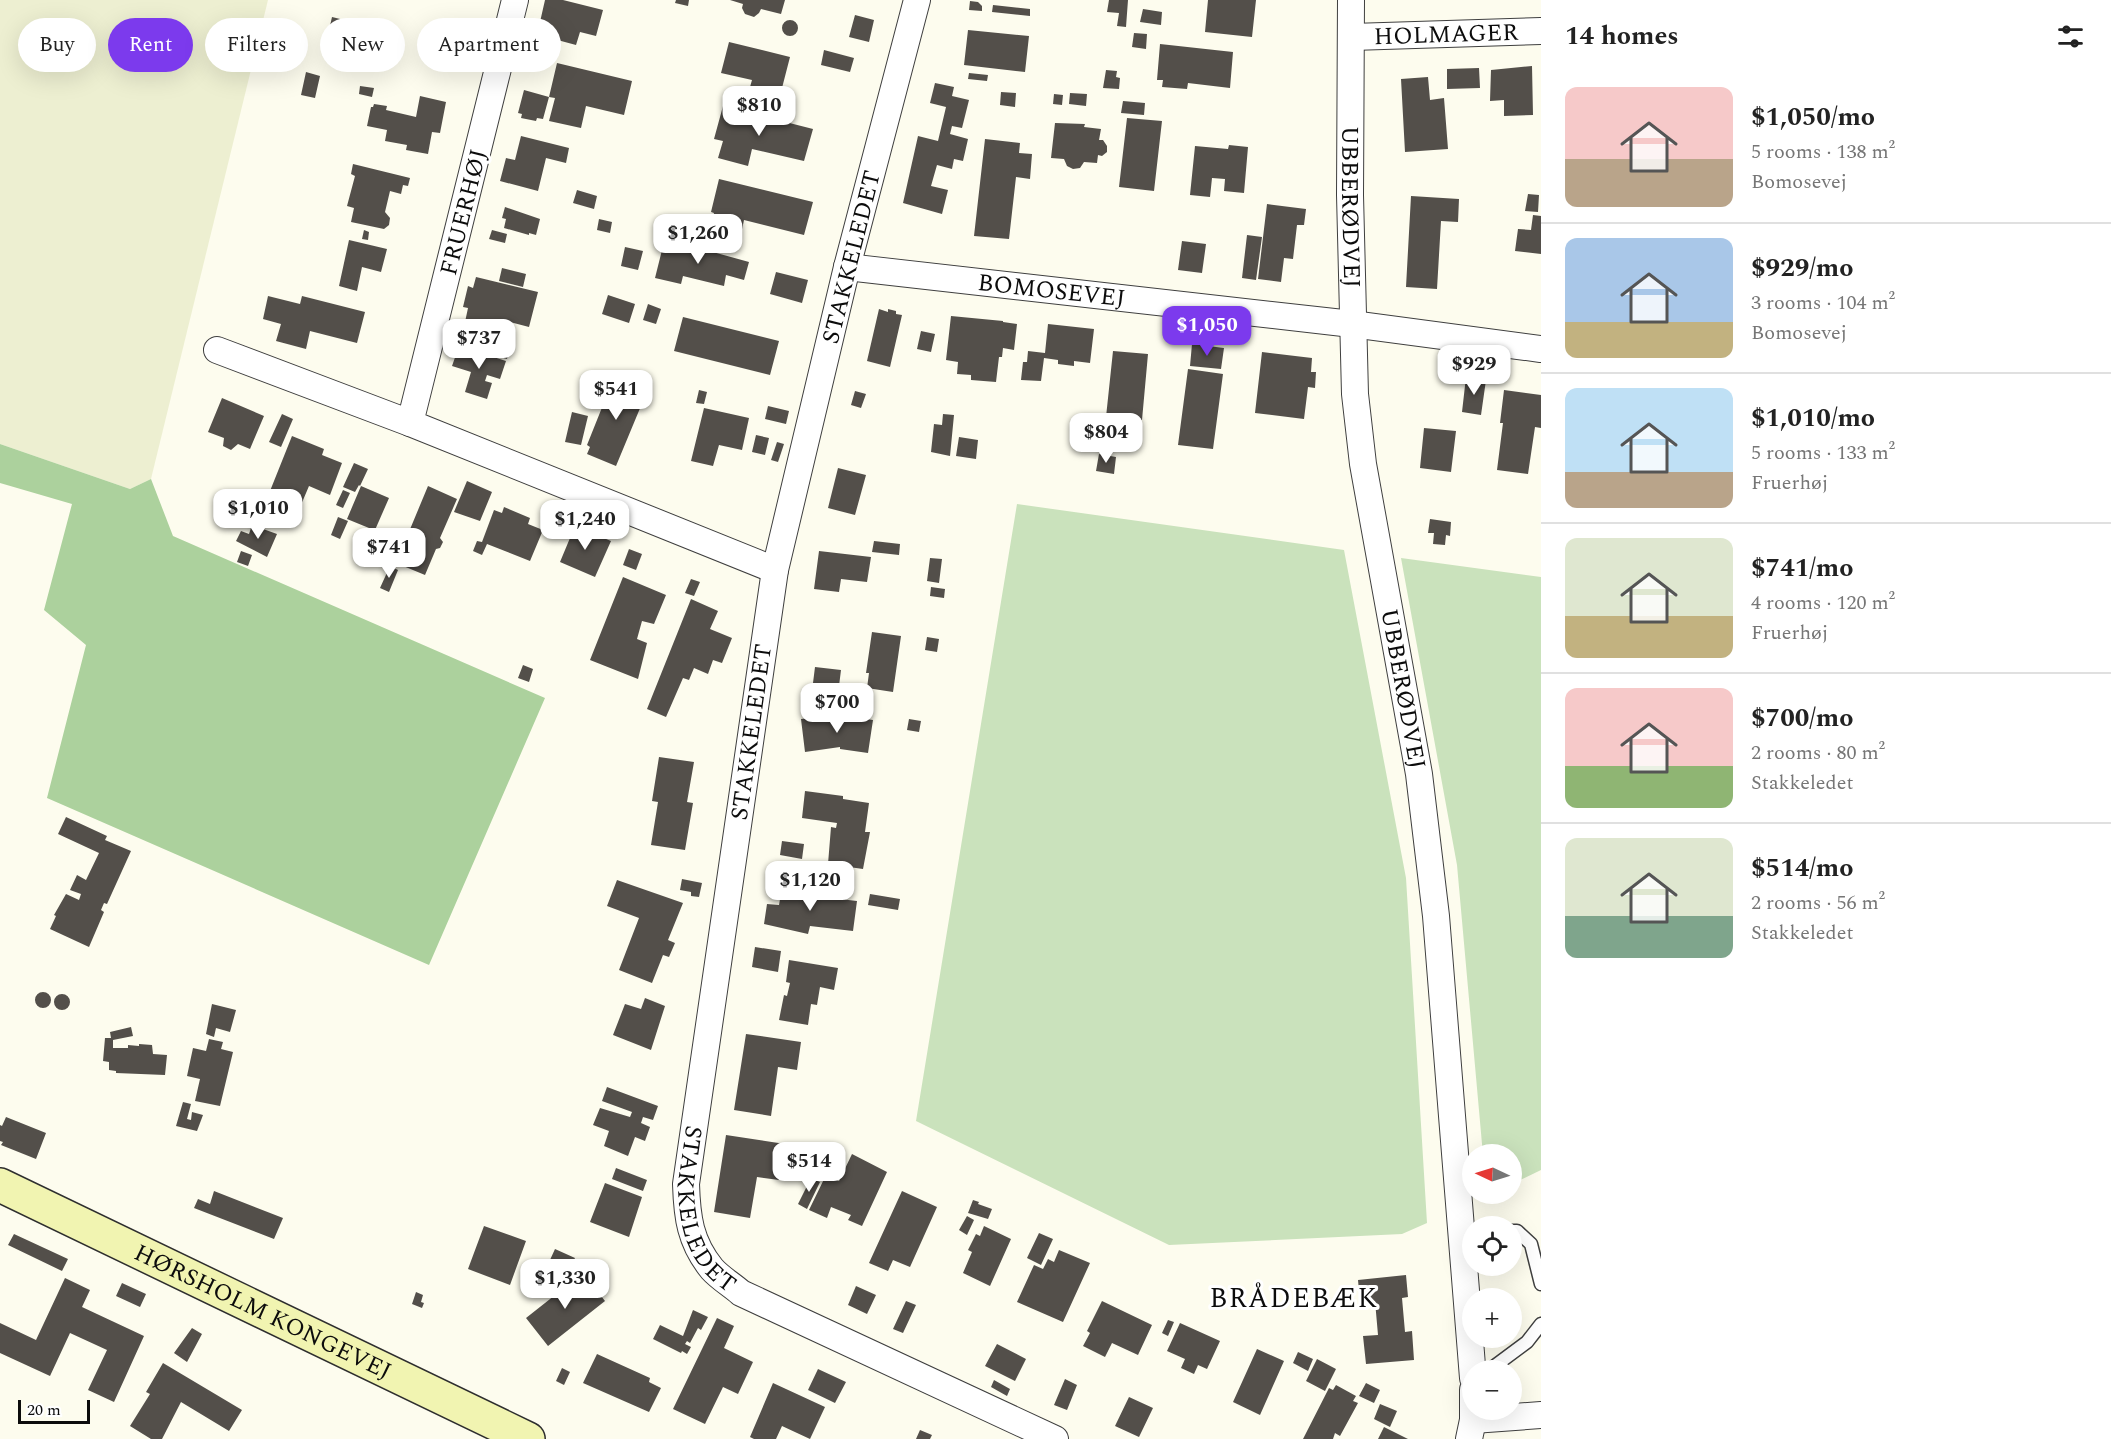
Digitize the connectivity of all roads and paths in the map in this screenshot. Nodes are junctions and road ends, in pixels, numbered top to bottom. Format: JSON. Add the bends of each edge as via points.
{"nodes":[{"id":1,"x":515,"y":0,"type":"edge"},
{"id":2,"x":917,"y":0,"type":"edge"},
{"id":3,"x":1351,"y":0,"type":"edge"},
{"id":4,"x":1541,"y":31,"type":"edge"},
{"id":5,"x":1352,"y":37,"type":"junction"},
{"id":6,"x":847,"y":267,"type":"junction"},
{"id":7,"x":1352,"y":324,"type":"junction"},
{"id":8,"x":217,"y":350,"type":"dead end"},
{"id":9,"x":1541,"y":350,"type":"edge"},
{"id":10,"x":410,"y":423,"type":"junction"},
{"id":11,"x":775,"y":570,"type":"junction"},
{"id":12,"x":0,"y":1185,"type":"edge"},
{"id":13,"x":1466,"y":1216,"type":"edge"},
{"id":14,"x":1522,"y":1236,"type":"edge"},
{"id":15,"x":1469,"y":1276,"type":"edge"},
{"id":16,"x":1541,"y":1284,"type":"edge"},
{"id":17,"x":1541,"y":1324,"type":"edge"},
{"id":18,"x":1472,"y":1360,"type":"edge"},
{"id":19,"x":1503,"y":1360,"type":"edge"},
{"id":20,"x":1541,"y":1415,"type":"edge"},
{"id":21,"x":1471,"y":1429,"type":"edge"},
{"id":22,"x":528,"y":1439,"type":"edge"},
{"id":23,"x":1055,"y":1439,"type":"edge"}],
"edges":[{"from":1,"to":10,"type":"street","name":"FRUERHØJ"},
{"from":2,"to":6,"type":"street","name":"STAKKELEDET"},
{"from":3,"to":5,"type":"street","name":"UBBERØDVEJ"},
{"from":4,"to":5,"type":"street","name":"HOLMAGER"},
{"from":5,"to":7,"type":"street","name":"UBBERØDVEJ"},
{"from":6,"to":7,"type":"street","name":"BOMOSEVEJ"},
{"from":6,"to":11,"type":"street","name":"STAKKELEDET"},
{"from":7,"to":9,"type":"street","name":"BOMOSEVEJ"},
{"from":7,"to":13,"type":"street","name":"UBBERØDVEJ","via":[[1363,464],[1419,774]]},
{"from":8,"to":10,"type":"street"},
{"from":10,"to":11,"type":"street"},
{"from":11,"to":23,"type":"street","name":"STAKKELEDET","via":[[686,1184],[692,1237],[712,1269],[741,1293]]},
{"from":12,"to":22,"type":"main road","name":"HØRSHOLM KONGEVEJ"},
{"from":14,"to":16,"type":"lane","via":[[1531,1244]]},
{"from":15,"to":18,"type":"street","name":"UBBERØDVEJ"},
{"from":17,"to":19,"type":"lane","via":[[1527,1342]]},
{"from":20,"to":21,"type":"street"}]}
